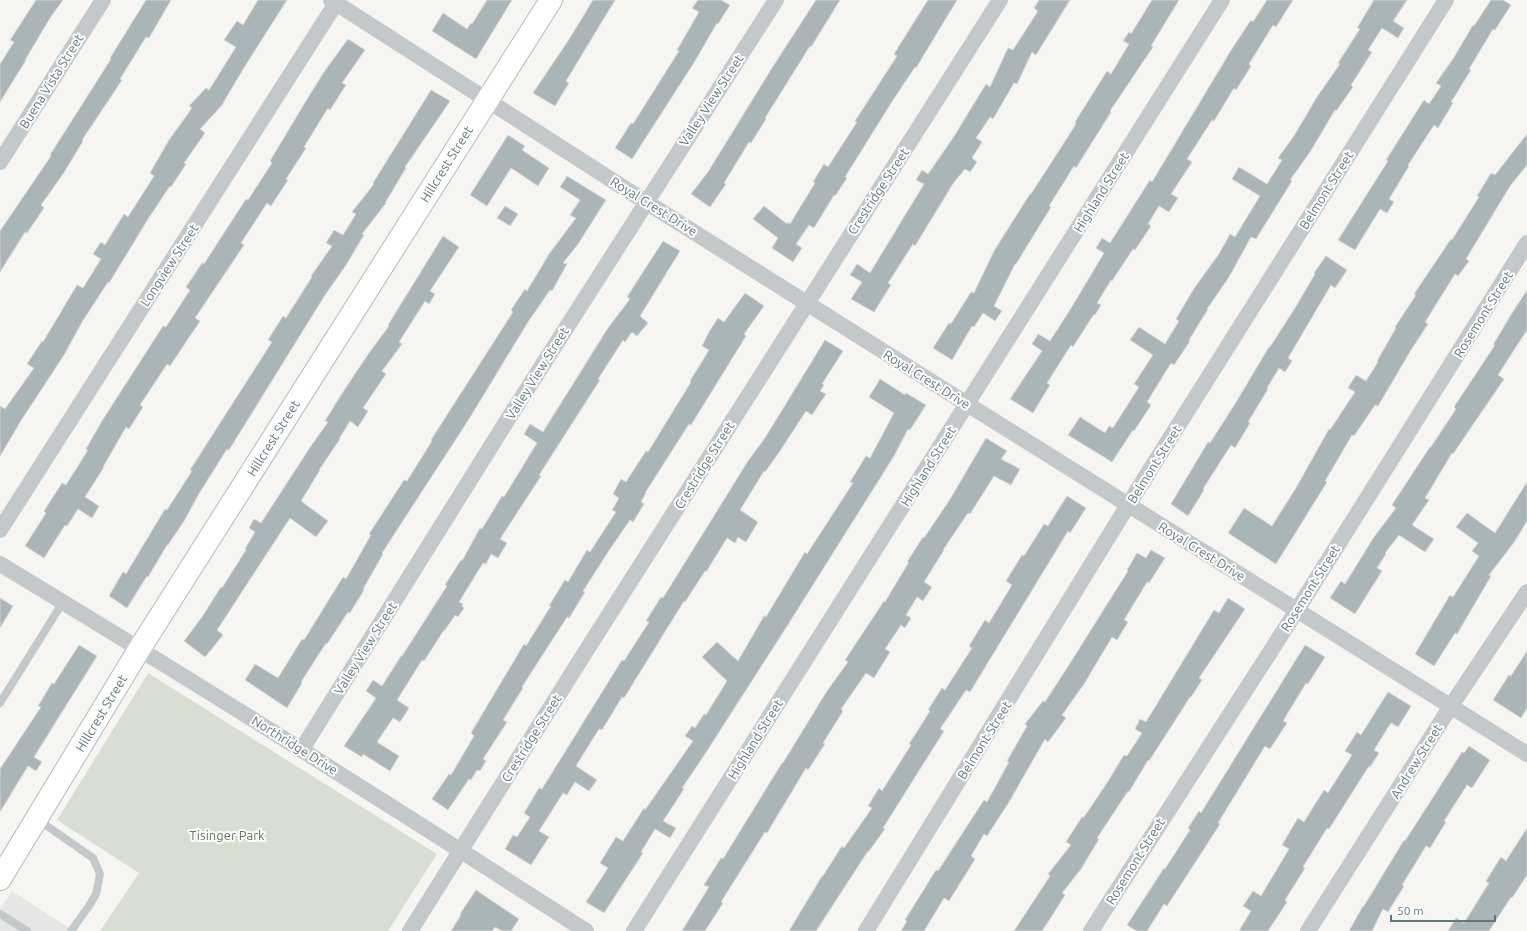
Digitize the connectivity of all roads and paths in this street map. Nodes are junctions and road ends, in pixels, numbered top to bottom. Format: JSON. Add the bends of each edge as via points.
{"nodes":[{"id":1,"x":103,"y":0,"type":"edge"},
{"id":2,"x":551,"y":0,"type":"edge"},
{"id":3,"x":776,"y":0,"type":"edge"},
{"id":4,"x":1000,"y":0,"type":"edge"},
{"id":5,"x":1222,"y":0,"type":"edge"},
{"id":6,"x":1446,"y":0,"type":"edge"},
{"id":7,"x":335,"y":1,"type":"edge"},
{"id":8,"x":487,"y":100,"type":"junction"},
{"id":9,"x":0,"y":162,"type":"edge"},
{"id":10,"x":646,"y":202,"type":"junction"},
{"id":11,"x":1527,"y":243,"type":"edge"},
{"id":12,"x":807,"y":303,"type":"junction"},
{"id":13,"x":967,"y":404,"type":"junction"},
{"id":14,"x":1128,"y":504,"type":"junction"},
{"id":15,"x":0,"y":530,"type":"edge"},
{"id":16,"x":0,"y":564,"type":"edge"},
{"id":17,"x":1527,"y":592,"type":"edge"},
{"id":18,"x":63,"y":602,"type":"junction"},
{"id":19,"x":1297,"y":610,"type":"junction"},
{"id":20,"x":140,"y":648,"type":"junction"},
{"id":21,"x":0,"y":703,"type":"edge"},
{"id":22,"x":1451,"y":706,"type":"junction"},
{"id":23,"x":302,"y":749,"type":"junction"},
{"id":24,"x":1527,"y":754,"type":"edge"},
{"id":25,"x":37,"y":819,"type":"junction"},
{"id":26,"x":461,"y":850,"type":"junction"},
{"id":27,"x":0,"y":880,"type":"edge"},
{"id":28,"x":0,"y":914,"type":"edge"},
{"id":29,"x":27,"y":931,"type":"edge"},
{"id":30,"x":71,"y":931,"type":"edge"},
{"id":31,"x":410,"y":931,"type":"edge"},
{"id":32,"x":586,"y":931,"type":"edge"},
{"id":33,"x":634,"y":931,"type":"edge"},
{"id":34,"x":866,"y":931,"type":"edge"},
{"id":35,"x":1091,"y":931,"type":"edge"},
{"id":36,"x":1308,"y":931,"type":"edge"}],
"edges":[{"from":1,"to":9,"type":"street","name":"Buena Vista Street"},
{"from":2,"to":8,"type":"street","name":"Hillcrest Street"},
{"from":3,"to":10,"type":"street","name":"Valley View Street"},
{"from":4,"to":12,"type":"street","name":"Crestridge Street"},
{"from":5,"to":13,"type":"street","name":"Highland Street"},
{"from":6,"to":14,"type":"street","name":"Belmont Street"},
{"from":7,"to":8,"type":"street","name":"Royal Crest Drive"},
{"from":7,"to":15,"type":"street","name":"Longview Street"},
{"from":8,"to":10,"type":"street","name":"Royal Crest Drive"},
{"from":8,"to":20,"type":"street","name":"Hillcrest Street"},
{"from":10,"to":12,"type":"street","name":"Royal Crest Drive"},
{"from":10,"to":23,"type":"street","name":"Valley View Street"},
{"from":11,"to":19,"type":"street","name":"Rosemont Street"},
{"from":12,"to":13,"type":"street","name":"Royal Crest Drive"},
{"from":12,"to":26,"type":"street","name":"Crestridge Street"},
{"from":13,"to":14,"type":"street","name":"Royal Crest Drive"},
{"from":13,"to":33,"type":"street","name":"Highland Street"},
{"from":14,"to":19,"type":"street","name":"Royal Crest Drive"},
{"from":14,"to":34,"type":"street","name":"Belmont Street"},
{"from":16,"to":18,"type":"street","name":"Northridge Drive"},
{"from":17,"to":22,"type":"street","name":"Andrew Street"},
{"from":18,"to":20,"type":"street","name":"Northridge Drive"},
{"from":18,"to":21,"type":"lane"},
{"from":19,"to":22,"type":"street","name":"Royal Crest Drive"},
{"from":19,"to":35,"type":"street","name":"Rosemont Street"},
{"from":20,"to":23,"type":"street","name":"Northridge Drive"},
{"from":20,"to":25,"type":"street","name":"Hillcrest Street"},
{"from":22,"to":24,"type":"street","name":"Royal Crest Drive"},
{"from":22,"to":36,"type":"street","name":"Andrew Street"},
{"from":23,"to":26,"type":"street","name":"Northridge Drive"},
{"from":25,"to":27,"type":"street","name":"Hillcrest Street"},
{"from":25,"to":30,"type":"lane","via":[[94,858],[100,874],[96,894]]},
{"from":26,"to":31,"type":"street","name":"Crestridge Street"},
{"from":26,"to":32,"type":"street","name":"Northridge Drive"},
{"from":28,"to":29,"type":"lane"}]}
